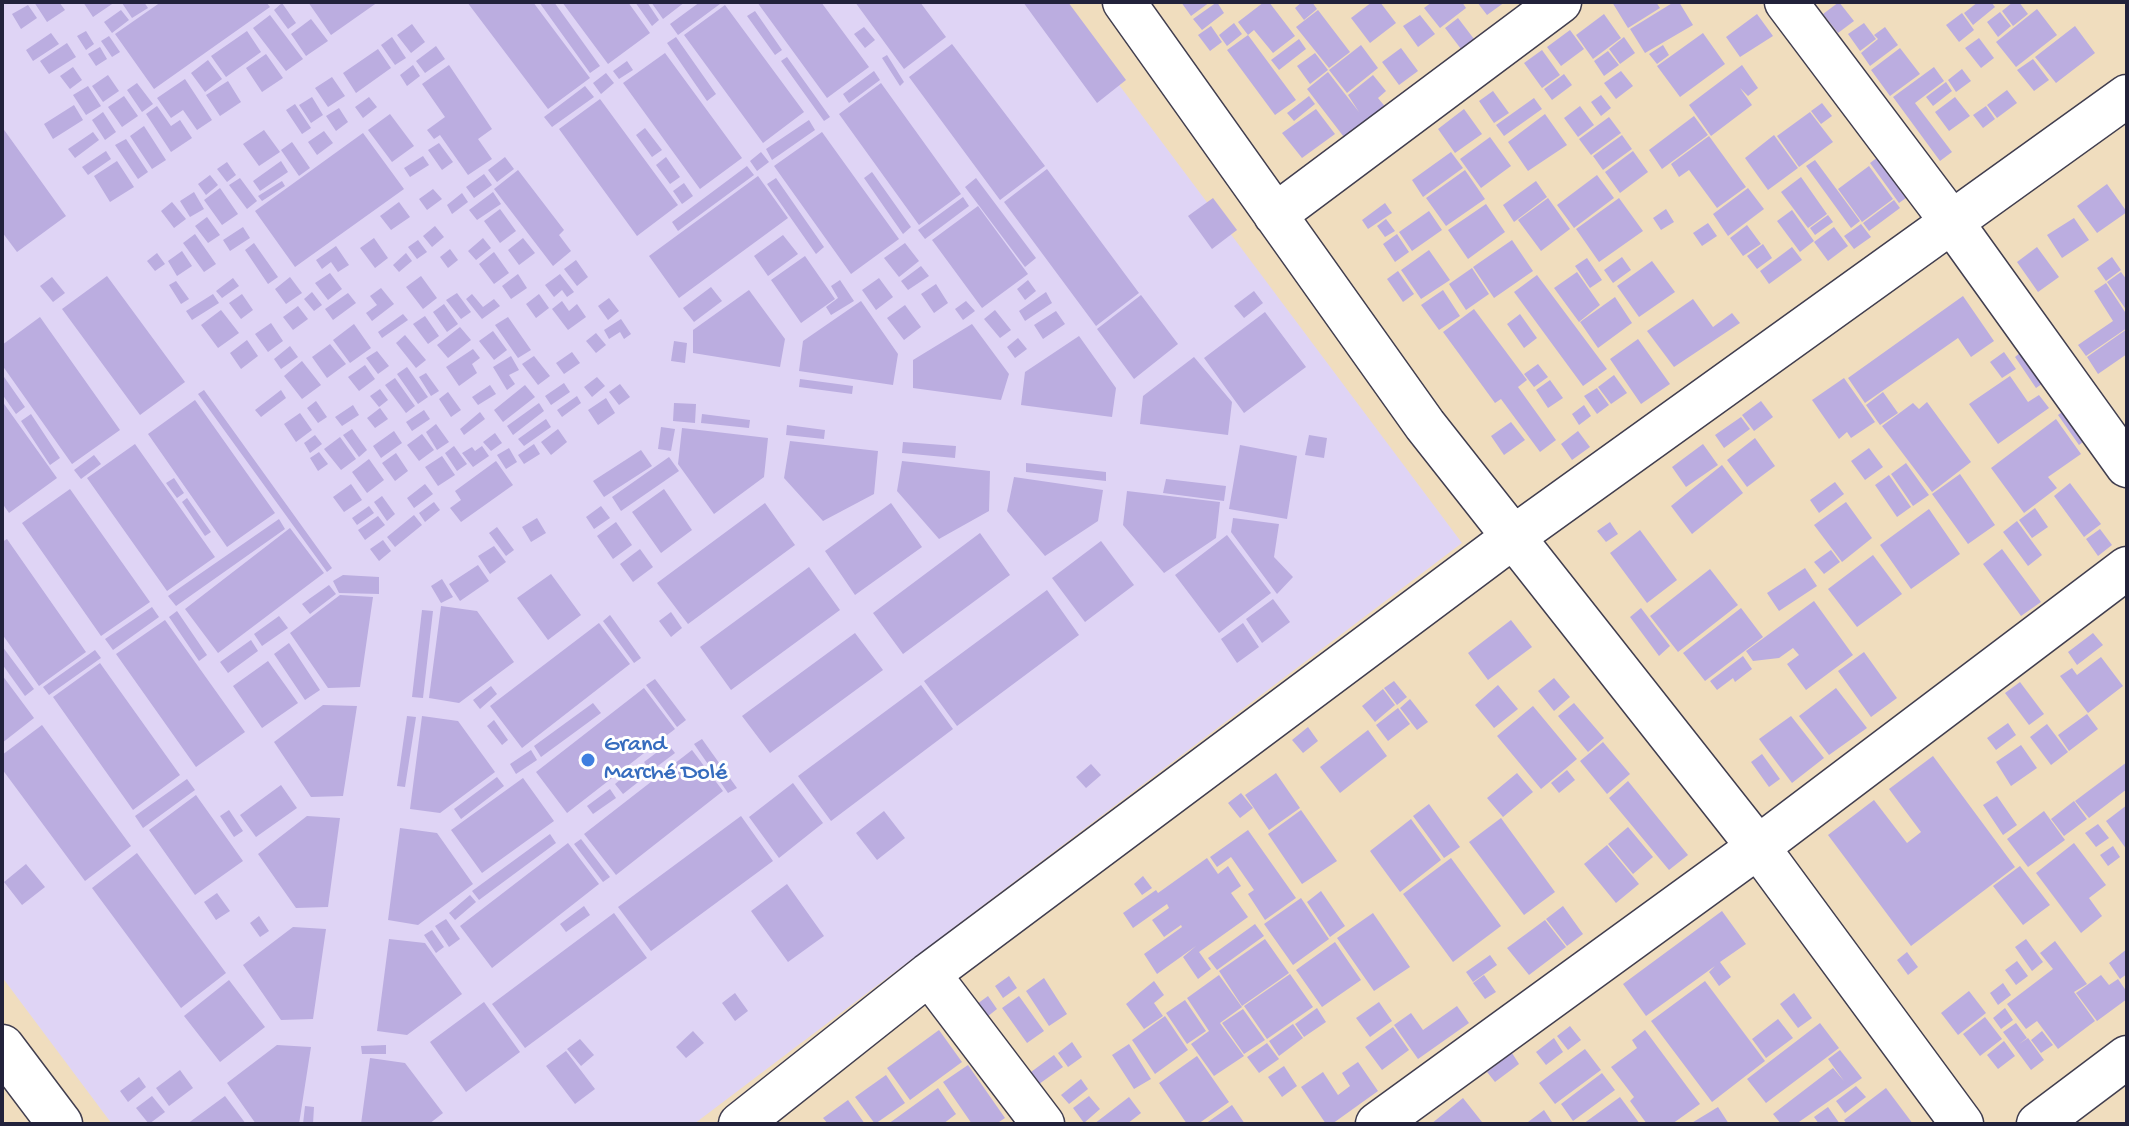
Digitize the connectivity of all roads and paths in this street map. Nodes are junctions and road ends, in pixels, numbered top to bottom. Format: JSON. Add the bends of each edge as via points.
{"nodes":[{"id":1,"x":1124,"y":2,"type":"edge"},
{"id":2,"x":1560,"y":2,"type":"edge"},
{"id":3,"x":1786,"y":2,"type":"edge"},
{"id":4,"x":2127,"y":96,"type":"edge"},
{"id":5,"x":1275,"y":215,"type":"junction"},
{"id":6,"x":1951,"y":221,"type":"junction"},
{"id":7,"x":2127,"y":466,"type":"edge"},
{"id":8,"x":1512,"y":538,"type":"junction"},
{"id":9,"x":2127,"y":568,"type":"edge"},
{"id":10,"x":1758,"y":847,"type":"junction"},
{"id":11,"x":929,"y":974,"type":"junction"},
{"id":12,"x":4,"y":1053,"type":"edge"},
{"id":13,"x":2127,"y":1057,"type":"edge"},
{"id":14,"x":60,"y":1124,"type":"edge"},
{"id":15,"x":740,"y":1124,"type":"edge"},
{"id":16,"x":1043,"y":1124,"type":"edge"},
{"id":17,"x":1377,"y":1124,"type":"edge"},
{"id":18,"x":1962,"y":1124,"type":"edge"},
{"id":19,"x":2038,"y":1124,"type":"edge"}],
"edges":[{"from":1,"to":5,"type":"street"},
{"from":2,"to":5,"type":"street"},
{"from":3,"to":6,"type":"street"},
{"from":4,"to":6,"type":"street"},
{"from":5,"to":8,"type":"street"},
{"from":6,"to":7,"type":"street"},
{"from":6,"to":8,"type":"street"},
{"from":8,"to":10,"type":"street"},
{"from":8,"to":11,"type":"street"},
{"from":9,"to":10,"type":"street"},
{"from":10,"to":17,"type":"street"},
{"from":10,"to":18,"type":"street"},
{"from":11,"to":15,"type":"street"},
{"from":11,"to":16,"type":"street"},
{"from":12,"to":14,"type":"street"},
{"from":13,"to":19,"type":"street"}]}
